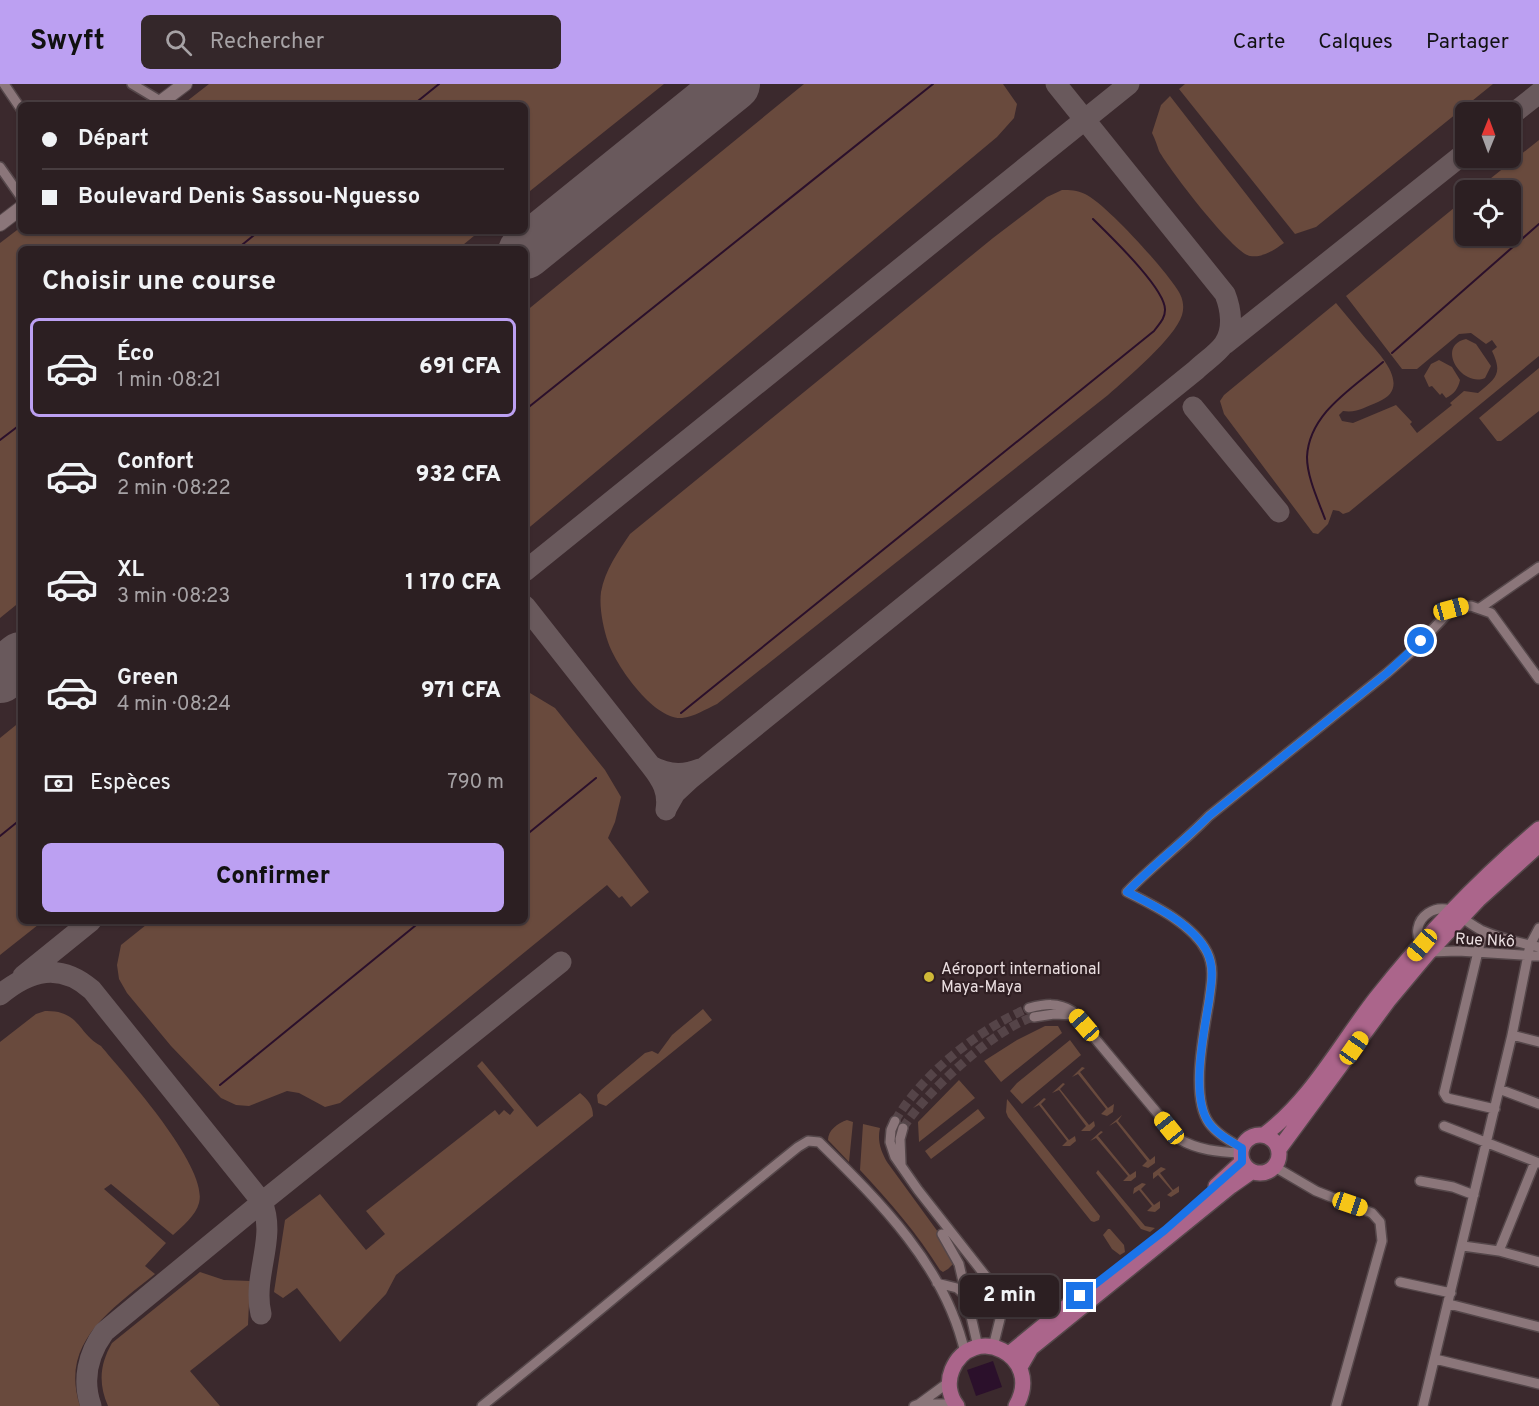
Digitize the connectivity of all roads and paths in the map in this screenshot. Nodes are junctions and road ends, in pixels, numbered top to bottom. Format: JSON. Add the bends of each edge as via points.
{"nodes":[{"id":1,"x":4,"y":84,"type":"edge"},
{"id":2,"x":132,"y":84,"type":"edge"},
{"id":3,"x":185,"y":84,"type":"edge"},
{"id":4,"x":158,"y":102,"type":"edge"},
{"id":5,"x":160,"y":102,"type":"edge"},
{"id":6,"x":18,"y":105,"type":"edge"},
{"id":7,"x":0,"y":167,"type":"edge"},
{"id":8,"x":18,"y":193,"type":"edge"},
{"id":9,"x":18,"y":210,"type":"edge"},
{"id":10,"x":0,"y":224,"type":"edge"},
{"id":11,"x":1539,"y":567,"type":"edge"},
{"id":12,"x":1480,"y":608,"type":"junction"},
{"id":13,"x":1539,"y":679,"type":"edge"},
{"id":14,"x":1539,"y":829,"type":"edge"},
{"id":15,"x":1539,"y":844,"type":"edge"},
{"id":16,"x":1456,"y":915,"type":"junction"},
{"id":17,"x":1539,"y":928,"type":"edge"},
{"id":18,"x":1483,"y":931,"type":"junction"},
{"id":19,"x":1535,"y":946,"type":"edge"},
{"id":20,"x":1425,"y":948,"type":"junction"},
{"id":21,"x":1477,"y":953,"type":"junction"},
{"id":22,"x":1528,"y":956,"type":"junction"},
{"id":23,"x":1539,"y":956,"type":"edge"},
{"id":24,"x":1031,"y":1013,"type":"tunnel mouth"},
{"id":25,"x":1512,"y":1035,"type":"junction"},
{"id":26,"x":1539,"y":1042,"type":"edge"},
{"id":27,"x":1499,"y":1089,"type":"junction"},
{"id":28,"x":1539,"y":1104,"type":"edge"},
{"id":29,"x":1495,"y":1109,"type":"junction"},
{"id":30,"x":894,"y":1121,"type":"tunnel mouth"},
{"id":31,"x":1444,"y":1126,"type":"dead end"},
{"id":32,"x":903,"y":1128,"type":"tunnel mouth"},
{"id":33,"x":1264,"y":1135,"type":"junction"},
{"id":34,"x":1486,"y":1142,"type":"junction"},
{"id":35,"x":1279,"y":1149,"type":"junction"},
{"id":36,"x":1244,"y":1159,"type":"junction"},
{"id":37,"x":1537,"y":1163,"type":"edge"},
{"id":38,"x":901,"y":1165,"type":"junction"},
{"id":39,"x":1275,"y":1167,"type":"junction"},
{"id":40,"x":1420,"y":1181,"type":"dead end"},
{"id":41,"x":1474,"y":1195,"type":"junction"},
{"id":42,"x":942,"y":1234,"type":"dead end"},
{"id":43,"x":1462,"y":1246,"type":"junction"},
{"id":44,"x":1499,"y":1251,"type":"junction"},
{"id":45,"x":1539,"y":1262,"type":"edge"},
{"id":46,"x":936,"y":1282,"type":"junction"},
{"id":47,"x":1400,"y":1282,"type":"dead end"},
{"id":48,"x":1451,"y":1293,"type":"junction"},
{"id":49,"x":966,"y":1296,"type":"junction"},
{"id":50,"x":1449,"y":1304,"type":"junction"},
{"id":51,"x":1539,"y":1327,"type":"edge"},
{"id":52,"x":979,"y":1349,"type":"junction"},
{"id":53,"x":1009,"y":1354,"type":"junction"},
{"id":54,"x":1436,"y":1359,"type":"junction"},
{"id":55,"x":1020,"y":1367,"type":"junction"},
{"id":56,"x":949,"y":1382,"type":"junction"},
{"id":57,"x":1539,"y":1384,"type":"edge"},
{"id":58,"x":916,"y":1405,"type":"edge"},
{"id":59,"x":956,"y":1405,"type":"edge"},
{"id":60,"x":482,"y":1406,"type":"edge"},
{"id":61,"x":1016,"y":1406,"type":"edge"},
{"id":62,"x":1336,"y":1406,"type":"edge"},
{"id":63,"x":1423,"y":1406,"type":"edge"}],
"edges":[{"from":1,"to":6,"type":"street"},
{"from":2,"to":4,"type":"street"},
{"from":3,"to":5,"type":"main road"},
{"from":7,"to":8,"type":"street"},
{"from":9,"to":10,"type":"main road"},
{"from":11,"to":12,"type":"street"},
{"from":12,"to":13,"type":"street","via":[[1491,613]]},
{"from":12,"to":36,"type":"street","via":[[1451,609],[1410,653],[1209,816],[1127,892],[1170,915],[1207,952],[1212,979],[1201,1050],[1200,1101],[1209,1123]]},
{"from":14,"to":16,"type":"main road","via":[[1490,872]]},
{"from":15,"to":16,"type":"main road"},
{"from":16,"to":18,"type":"street"},
{"from":16,"to":20,"type":"main road"},
{"from":17,"to":19,"type":"street"},
{"from":18,"to":19,"type":"street"},
{"from":18,"to":21,"type":"street"},
{"from":19,"to":22,"type":"street"},
{"from":20,"to":21,"type":"street","name":"Rue Nkô"},
{"from":20,"to":33,"type":"main road","via":[[1377,997],[1289,1115]]},
{"from":20,"to":35,"type":"main road"},
{"from":21,"to":22,"type":"street","name":"Rue Nkô"},
{"from":21,"to":29,"type":"street","via":[[1444,1094]]},
{"from":22,"to":23,"type":"street","name":"Rue Nkô"},
{"from":22,"to":25,"type":"street"},
{"from":24,"to":36,"type":"street","via":[[1047,1004],[1066,1007],[1179,1139]]},
{"from":25,"to":26,"type":"street"},
{"from":25,"to":27,"type":"street"},
{"from":27,"to":28,"type":"street"},
{"from":27,"to":29,"type":"street"},
{"from":29,"to":34,"type":"street"},
{"from":30,"to":38,"type":"street","via":[[890,1145]]},
{"from":31,"to":34,"type":"street"},
{"from":32,"to":38,"type":"street"},
{"from":33,"to":35,"type":"main road","via":[[1274,1140]]},
{"from":33,"to":36,"type":"main road","via":[[1246,1141]]},
{"from":34,"to":37,"type":"street"},
{"from":34,"to":41,"type":"street"},
{"from":35,"to":39,"type":"main road"},
{"from":36,"to":39,"type":"main road","via":[[1266,1173]]},
{"from":36,"to":53,"type":"main road","via":[[1165,1230]]},
{"from":36,"to":55,"type":"main road","via":[[1231,1186],[1031,1348]]},
{"from":37,"to":44,"type":"street"},
{"from":38,"to":52,"type":"street","via":[[999,1293],[1000,1319]]},
{"from":39,"to":62,"type":"street","via":[[1316,1191],[1367,1210],[1382,1230]]},
{"from":40,"to":41,"type":"street"},
{"from":41,"to":43,"type":"street"},
{"from":42,"to":49,"type":"street","via":[[958,1264]]},
{"from":43,"to":44,"type":"street"},
{"from":43,"to":48,"type":"street"},
{"from":44,"to":45,"type":"street"},
{"from":46,"to":49,"type":"street","via":[[957,1288]]},
{"from":46,"to":52,"type":"street","via":[[959,1327]]},
{"from":46,"to":60,"type":"street","via":[[897,1223],[819,1142],[808,1141]]},
{"from":47,"to":48,"type":"street"},
{"from":48,"to":50,"type":"street"},
{"from":49,"to":52,"type":"street"},
{"from":50,"to":51,"type":"street"},
{"from":50,"to":54,"type":"street"},
{"from":52,"to":53,"type":"main road"},
{"from":52,"to":56,"type":"main road","via":[[955,1363]]},
{"from":53,"to":55,"type":"main road"},
{"from":54,"to":57,"type":"street"},
{"from":54,"to":63,"type":"street"},
{"from":55,"to":61,"type":"main road","via":[[1024,1381]]},
{"from":56,"to":58,"type":"street"},
{"from":56,"to":59,"type":"main road"},
{"from":58,"to":59,"type":"street"}]}
